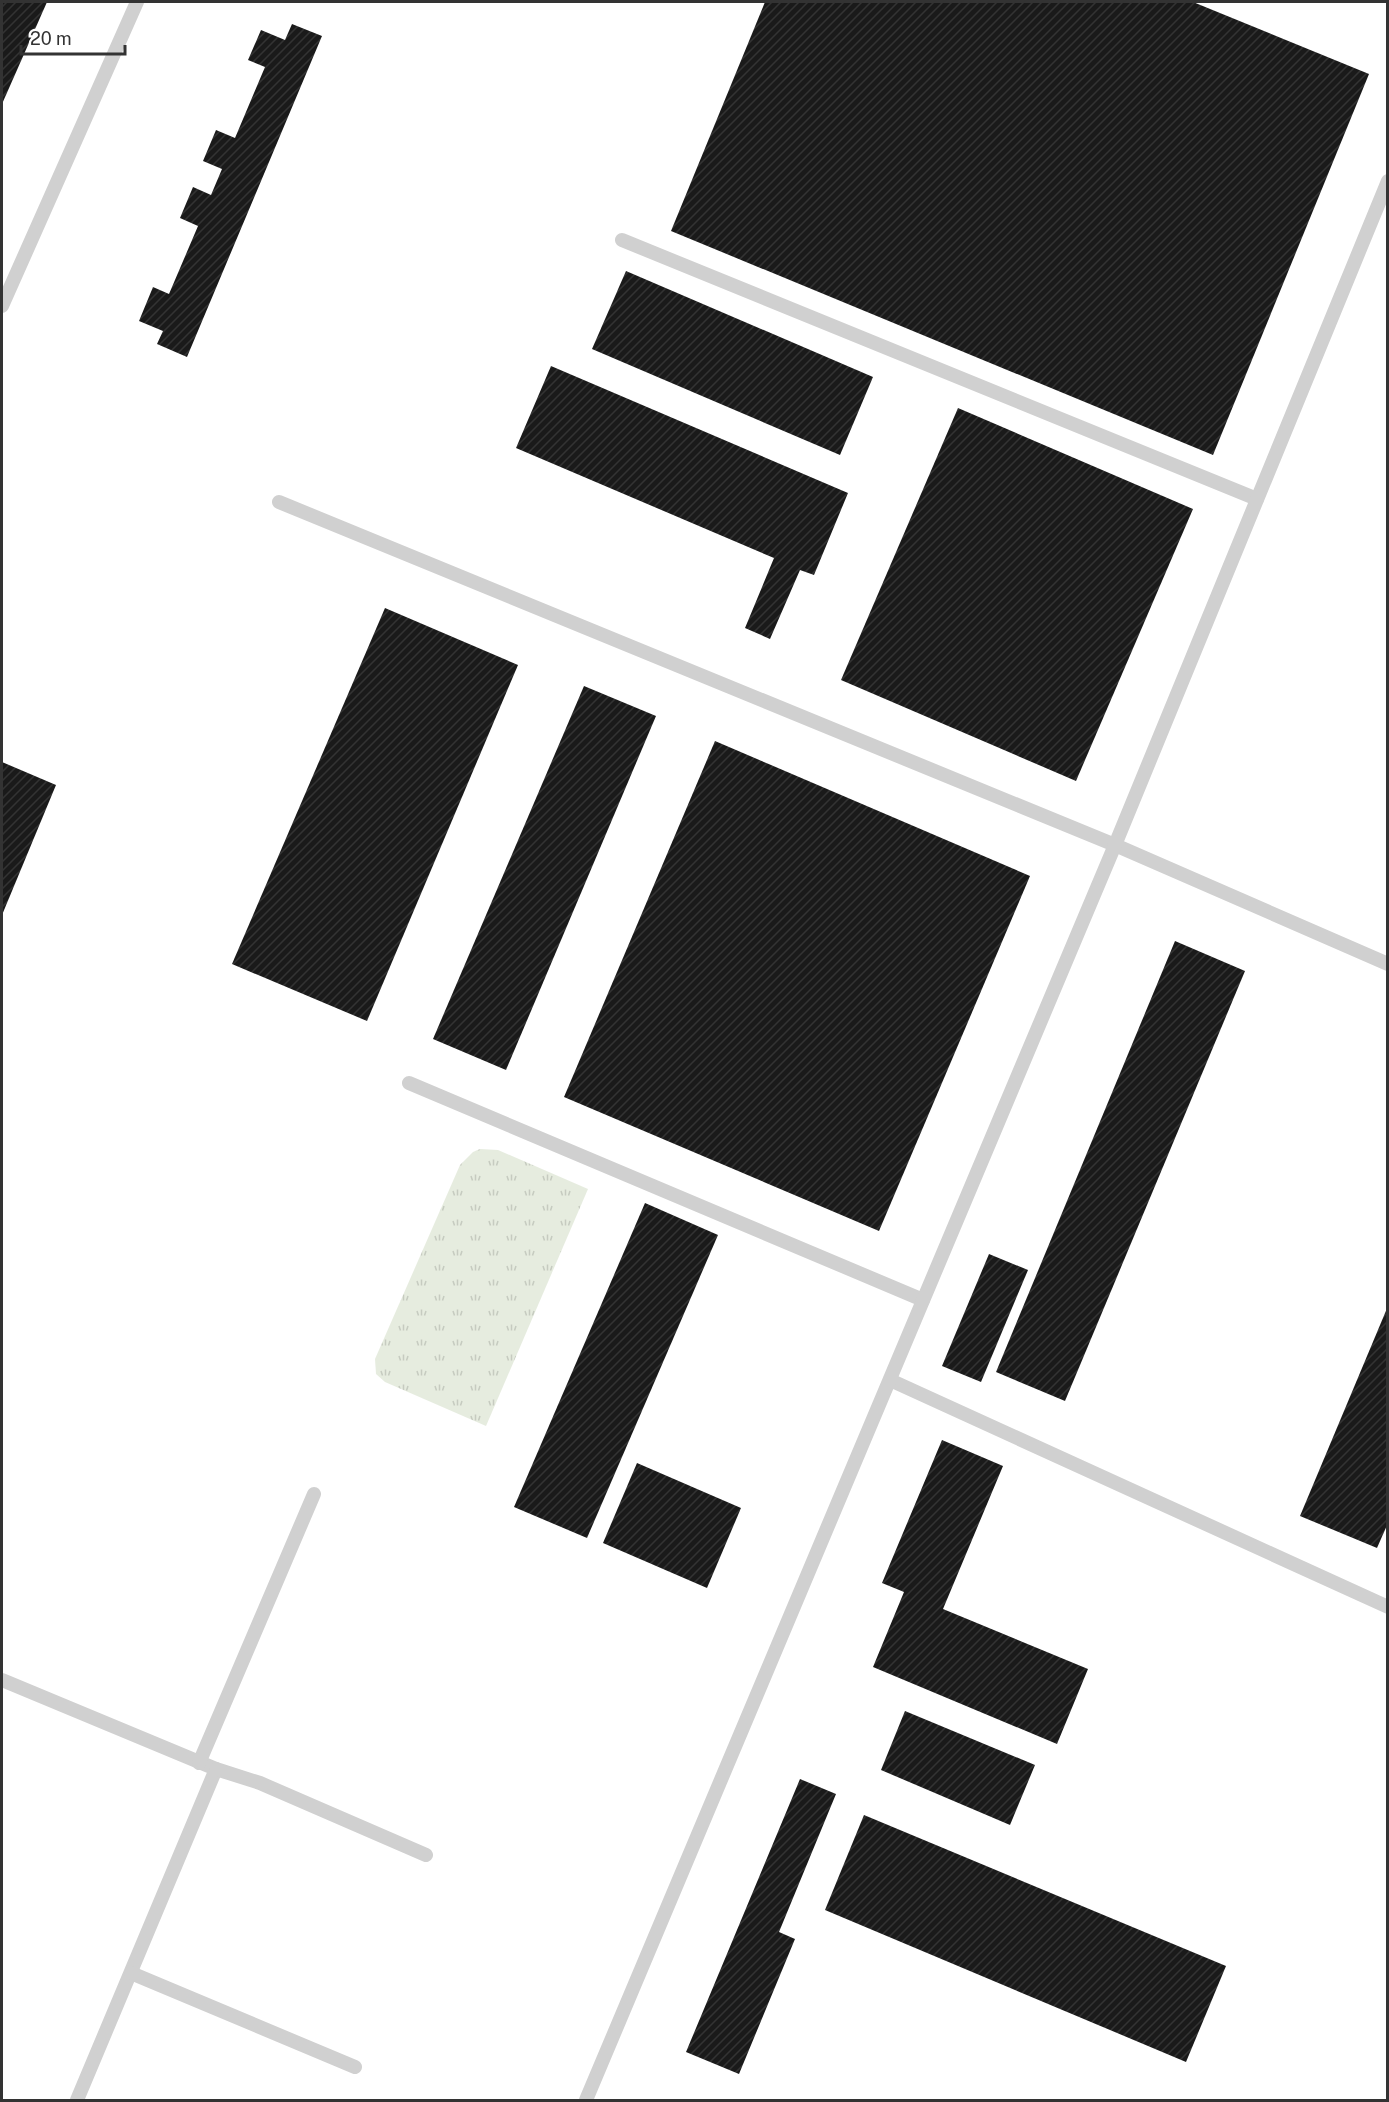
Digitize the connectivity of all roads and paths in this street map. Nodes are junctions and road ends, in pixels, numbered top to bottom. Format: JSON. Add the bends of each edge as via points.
{"nodes":[{"id":1,"x":136,"y":2,"type":"edge"},
{"id":2,"x":1388,"y":181,"type":"edge"},
{"id":3,"x":622,"y":240,"type":"dead end"},
{"id":4,"x":2,"y":306,"type":"edge"},
{"id":5,"x":1257,"y":499,"type":"junction"},
{"id":6,"x":279,"y":502,"type":"dead end"},
{"id":7,"x":1115,"y":845,"type":"junction"},
{"id":8,"x":1388,"y":964,"type":"edge"},
{"id":9,"x":409,"y":1083,"type":"dead end"},
{"id":10,"x":923,"y":1300,"type":"junction"},
{"id":11,"x":890,"y":1380,"type":"junction"},
{"id":12,"x":314,"y":1494,"type":"dead end"},
{"id":13,"x":1388,"y":1607,"type":"edge"},
{"id":14,"x":2,"y":1680,"type":"edge"},
{"id":15,"x":199,"y":1763,"type":"junction"},
{"id":16,"x":216,"y":1769,"type":"junction"},
{"id":17,"x":426,"y":1855,"type":"dead end"},
{"id":18,"x":131,"y":1973,"type":"junction"},
{"id":19,"x":355,"y":2067,"type":"dead end"},
{"id":20,"x":78,"y":2100,"type":"edge"},
{"id":21,"x":586,"y":2100,"type":"edge"}],
"edges":[{"from":1,"to":4,"type":"lane"},
{"from":2,"to":5,"type":"lane"},
{"from":3,"to":5,"type":"lane"},
{"from":5,"to":7,"type":"lane"},
{"from":6,"to":7,"type":"lane"},
{"from":7,"to":8,"type":"lane"},
{"from":7,"to":10,"type":"lane"},
{"from":9,"to":10,"type":"lane"},
{"from":10,"to":11,"type":"lane"},
{"from":11,"to":13,"type":"lane"},
{"from":11,"to":21,"type":"lane"},
{"from":12,"to":15,"type":"lane"},
{"from":14,"to":15,"type":"lane"},
{"from":15,"to":16,"type":"lane"},
{"from":16,"to":17,"type":"lane","via":[[260,1783]]},
{"from":16,"to":18,"type":"lane"},
{"from":18,"to":19,"type":"lane"},
{"from":18,"to":20,"type":"lane"}]}
